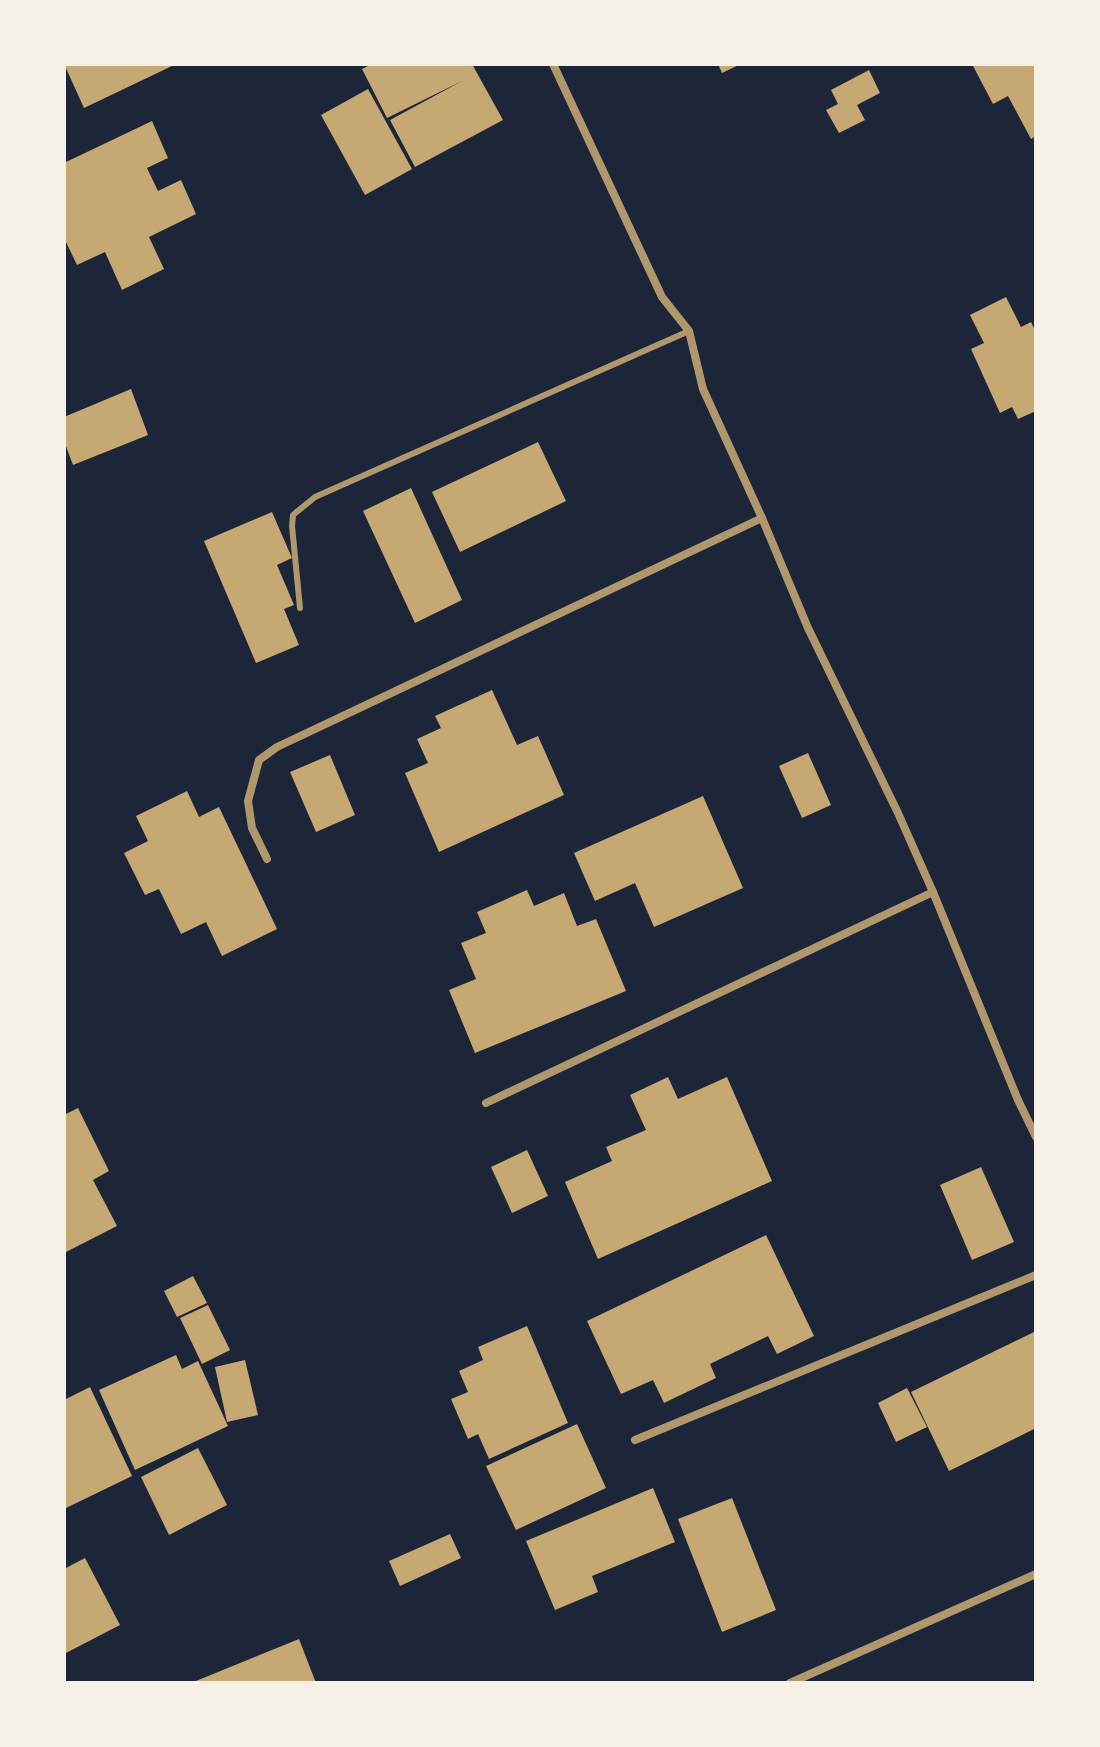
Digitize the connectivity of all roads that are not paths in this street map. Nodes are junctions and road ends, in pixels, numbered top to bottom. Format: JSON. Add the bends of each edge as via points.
{"nodes":[{"id":1,"x":553,"y":64,"type":"edge"},
{"id":2,"x":689,"y":331,"type":"junction"},
{"id":3,"x":762,"y":518,"type":"junction"},
{"id":4,"x":300,"y":608,"type":"dead end"},
{"id":5,"x":267,"y":859,"type":"dead end"},
{"id":6,"x":933,"y":892,"type":"junction"},
{"id":7,"x":486,"y":1103,"type":"dead end"},
{"id":8,"x":1036,"y":1137,"type":"edge"},
{"id":9,"x":1036,"y":1275,"type":"edge"},
{"id":10,"x":635,"y":1440,"type":"dead end"},
{"id":11,"x":1036,"y":1574,"type":"edge"},
{"id":12,"x":790,"y":1683,"type":"edge"}],
"edges":[{"from":1,"to":2,"type":"street","via":[[662,297]]},
{"from":2,"to":3,"type":"street","via":[[703,389]]},
{"from":2,"to":4,"type":"lane","via":[[315,497],[293,515]]},
{"from":3,"to":5,"type":"street","via":[[277,747],[259,760],[248,801],[252,828]]},
{"from":3,"to":6,"type":"street"},
{"from":6,"to":7,"type":"street"},
{"from":6,"to":8,"type":"street"},
{"from":9,"to":10,"type":"street"},
{"from":11,"to":12,"type":"street"}]}
